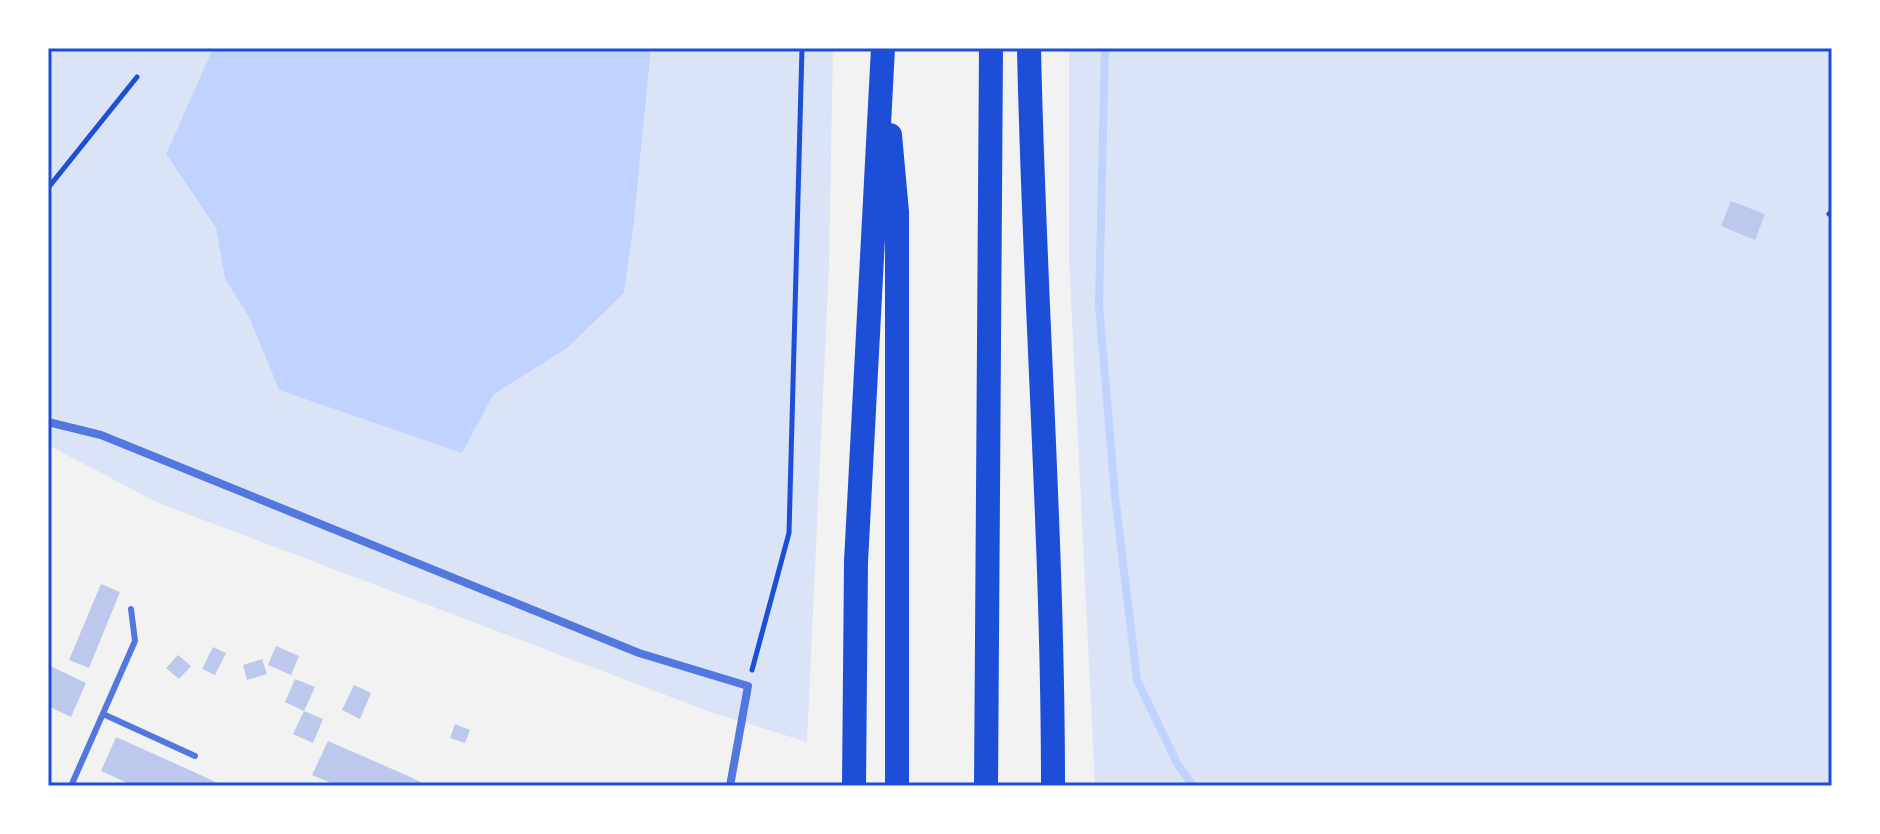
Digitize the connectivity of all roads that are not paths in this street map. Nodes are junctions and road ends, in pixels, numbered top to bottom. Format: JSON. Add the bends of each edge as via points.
{"nodes":[{"id":1,"x":991,"y":48,"type":"edge"},
{"id":2,"x":1029,"y":48,"type":"edge"},
{"id":3,"x":882,"y":53,"type":"edge"},
{"id":4,"x":48,"y":422,"type":"edge"},
{"id":5,"x":131,"y":609,"type":"dead end"},
{"id":6,"x":103,"y":714,"type":"junction"},
{"id":7,"x":195,"y":756,"type":"dead end"},
{"id":8,"x":71,"y":786,"type":"edge"},
{"id":9,"x":730,"y":786,"type":"edge"},
{"id":10,"x":854,"y":786,"type":"edge"},
{"id":11,"x":897,"y":786,"type":"edge"},
{"id":12,"x":986,"y":786,"type":"edge"},
{"id":13,"x":1053,"y":786,"type":"edge"}],
"edges":[{"from":1,"to":12,"type":"highway"},
{"from":2,"to":13,"type":"highway"},
{"from":3,"to":10,"type":"highway","via":[[856,562]]},
{"from":3,"to":11,"type":"highway","via":[[897,212]]},
{"from":4,"to":9,"type":"street","via":[[101,435],[639,653],[748,686]]},
{"from":5,"to":6,"type":"lane","via":[[135,641]]},
{"from":6,"to":7,"type":"lane"},
{"from":6,"to":8,"type":"lane"}]}
